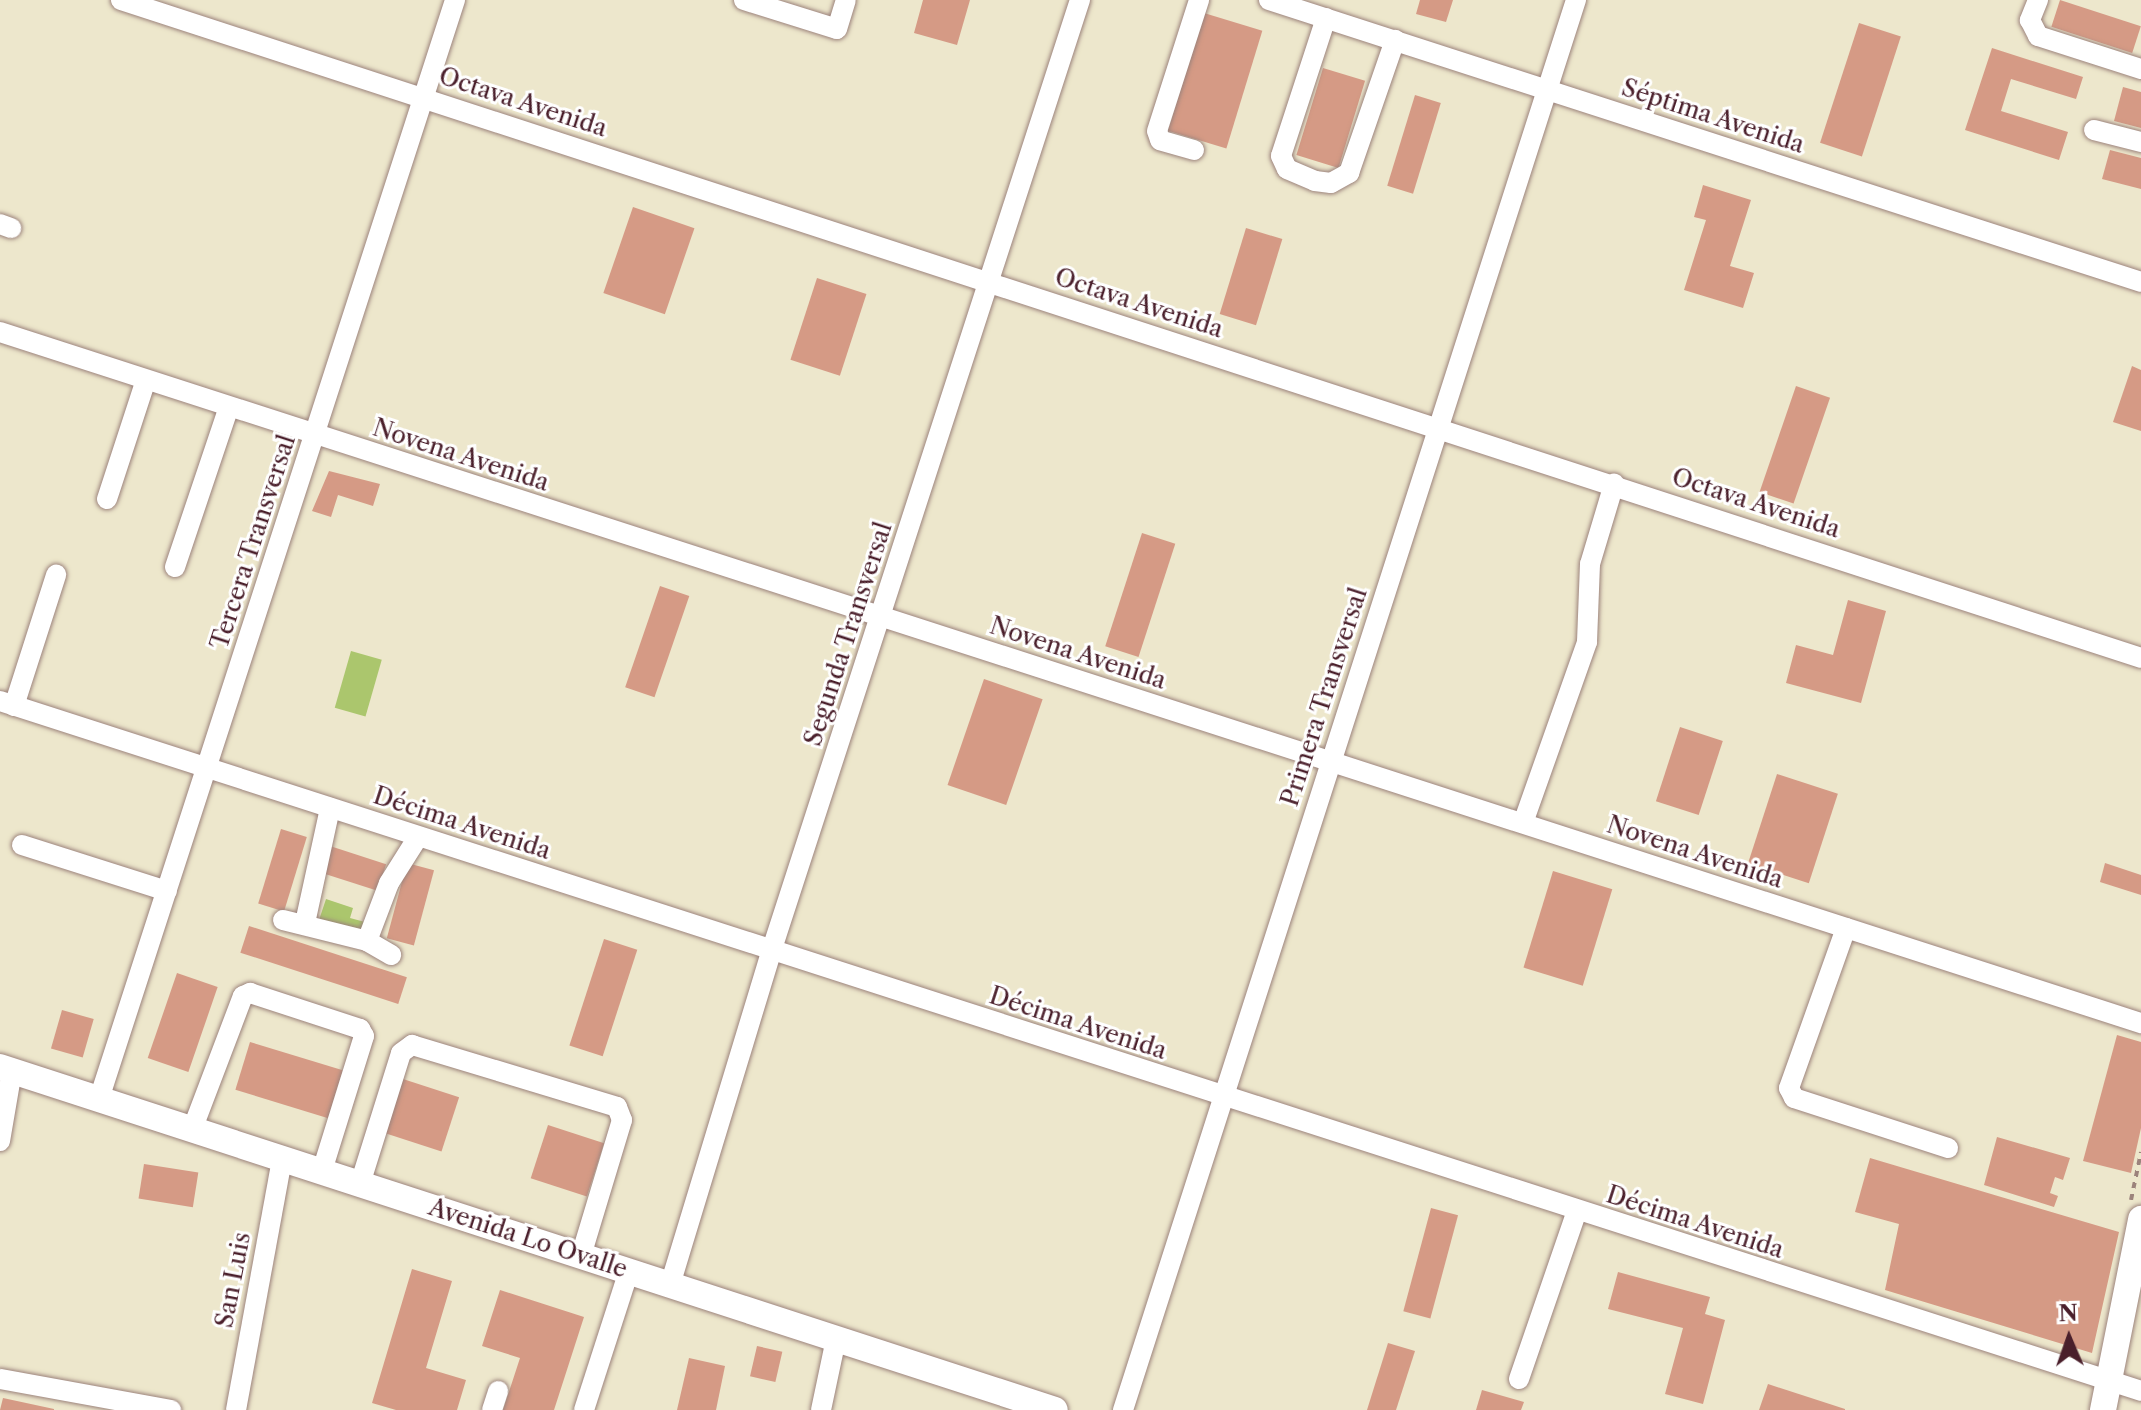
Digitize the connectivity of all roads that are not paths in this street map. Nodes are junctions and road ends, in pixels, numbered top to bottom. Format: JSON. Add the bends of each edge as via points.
{"nodes":[{"id":1,"x":121,"y":0,"type":"edge"},
{"id":2,"x":455,"y":0,"type":"edge"},
{"id":3,"x":744,"y":0,"type":"edge"},
{"id":4,"x":846,"y":0,"type":"edge"},
{"id":5,"x":1080,"y":0,"type":"edge"},
{"id":6,"x":1199,"y":0,"type":"edge"},
{"id":7,"x":1269,"y":0,"type":"edge"},
{"id":8,"x":1576,"y":0,"type":"edge"},
{"id":9,"x":2038,"y":0,"type":"edge"},
{"id":10,"x":1326,"y":18,"type":"junction"},
{"id":11,"x":1395,"y":40,"type":"junction"},
{"id":12,"x":2141,"y":69,"type":"edge"},
{"id":13,"x":1546,"y":90,"type":"junction"},
{"id":14,"x":423,"y":96,"type":"junction"},
{"id":15,"x":2094,"y":130,"type":"dead end"},
{"id":16,"x":2141,"y":142,"type":"edge"},
{"id":17,"x":1194,"y":150,"type":"dead end"},
{"id":18,"x":989,"y":282,"type":"junction"},
{"id":19,"x":2141,"y":282,"type":"edge"},
{"id":20,"x":0,"y":332,"type":"edge"},
{"id":21,"x":146,"y":380,"type":"junction"},
{"id":22,"x":229,"y":407,"type":"junction"},
{"id":23,"x":1438,"y":425,"type":"junction"},
{"id":24,"x":315,"y":435,"type":"junction"},
{"id":25,"x":1614,"y":484,"type":"junction"},
{"id":26,"x":107,"y":499,"type":"dead end"},
{"id":27,"x":175,"y":567,"type":"dead end"},
{"id":28,"x":56,"y":575,"type":"dead end"},
{"id":29,"x":881,"y":617,"type":"junction"},
{"id":30,"x":2141,"y":658,"type":"edge"},
{"id":31,"x":7,"y":703,"type":"edge"},
{"id":32,"x":1330,"y":761,"type":"junction"},
{"id":33,"x":207,"y":768,"type":"junction"},
{"id":34,"x":330,"y":808,"type":"junction"},
{"id":35,"x":1523,"y":823,"type":"junction"},
{"id":36,"x":418,"y":837,"type":"junction"},
{"id":37,"x":22,"y":845,"type":"dead end"},
{"id":38,"x":167,"y":891,"type":"junction"},
{"id":39,"x":283,"y":920,"type":"dead end"},
{"id":40,"x":305,"y":923,"type":"junction"},
{"id":41,"x":1846,"y":928,"type":"junction"},
{"id":42,"x":367,"y":941,"type":"junction"},
{"id":43,"x":771,"y":952,"type":"junction"},
{"id":44,"x":391,"y":955,"type":"dead end"},
{"id":45,"x":2141,"y":1023,"type":"edge"},
{"id":46,"x":6,"y":1069,"type":"edge"},
{"id":47,"x":1223,"y":1097,"type":"junction"},
{"id":48,"x":99,"y":1099,"type":"junction"},
{"id":49,"x":192,"y":1130,"type":"junction"},
{"id":50,"x":0,"y":1141,"type":"edge"},
{"id":51,"x":1948,"y":1148,"type":"dead end"},
{"id":52,"x":282,"y":1159,"type":"junction"},
{"id":53,"x":322,"y":1171,"type":"junction"},
{"id":54,"x":360,"y":1184,"type":"junction"},
{"id":55,"x":1577,"y":1211,"type":"junction"},
{"id":56,"x":2141,"y":1219,"type":"edge"},
{"id":57,"x":581,"y":1256,"type":"junction"},
{"id":58,"x":629,"y":1271,"type":"junction"},
{"id":59,"x":670,"y":1285,"type":"junction"},
{"id":60,"x":836,"y":1339,"type":"junction"},
{"id":61,"x":0,"y":1379,"type":"edge"},
{"id":62,"x":1519,"y":1379,"type":"dead end"},
{"id":63,"x":2108,"y":1382,"type":"junction"},
{"id":64,"x":2141,"y":1391,"type":"edge"},
{"id":65,"x":72,"y":1402,"type":"edge"},
{"id":66,"x":171,"y":1410,"type":"edge"},
{"id":67,"x":236,"y":1410,"type":"edge"},
{"id":68,"x":584,"y":1410,"type":"edge"},
{"id":69,"x":821,"y":1410,"type":"edge"},
{"id":70,"x":1055,"y":1410,"type":"edge"},
{"id":71,"x":1123,"y":1410,"type":"edge"},
{"id":72,"x":2103,"y":1410,"type":"edge"}],
"edges":[{"from":1,"to":14,"type":"street","name":"Octava Avenida"},
{"from":2,"to":14,"type":"street","name":"Tercera Transversal"},
{"from":3,"to":4,"type":"street","via":[[837,29]]},
{"from":5,"to":18,"type":"street","name":"Segunda Transversal"},
{"from":6,"to":17,"type":"street","via":[[1157,131],[1160,140]]},
{"from":7,"to":10,"type":"street","name":"Séptima Avenida"},
{"from":8,"to":13,"type":"street","name":"Primera Transversal"},
{"from":9,"to":12,"type":"street","via":[[2030,20],[2038,36]]},
{"from":10,"to":11,"type":"street","name":"Séptima Avenida"},
{"from":10,"to":11,"type":"street","via":[[1281,156],[1287,169],[1315,181],[1331,183],[1349,173]]},
{"from":11,"to":13,"type":"street","name":"Séptima Avenida"},
{"from":13,"to":19,"type":"street","name":"Séptima Avenida"},
{"from":13,"to":23,"type":"street","name":"Primera Transversal"},
{"from":14,"to":18,"type":"street","name":"Octava Avenida"},
{"from":14,"to":24,"type":"street","name":"Tercera Transversal"},
{"from":15,"to":16,"type":"street"},
{"from":18,"to":23,"type":"street","name":"Octava Avenida"},
{"from":18,"to":29,"type":"street","name":"Segunda Transversal"},
{"from":20,"to":21,"type":"street","name":"Novena Avenida"},
{"from":21,"to":22,"type":"street","name":"Novena Avenida"},
{"from":21,"to":26,"type":"street"},
{"from":22,"to":24,"type":"street","name":"Novena Avenida"},
{"from":22,"to":27,"type":"street"},
{"from":23,"to":25,"type":"street","name":"Octava Avenida"},
{"from":23,"to":32,"type":"street","name":"Primera Transversal"},
{"from":24,"to":29,"type":"street","name":"Novena Avenida"},
{"from":24,"to":33,"type":"street","name":"Tercera Transversal"},
{"from":25,"to":30,"type":"street","name":"Octava Avenida"},
{"from":25,"to":35,"type":"street","via":[[1590,564],[1587,642]]},
{"from":28,"to":31,"type":"street"},
{"from":29,"to":32,"type":"street","name":"Novena Avenida"},
{"from":29,"to":43,"type":"street","name":"Segunda Transversal"},
{"from":31,"to":33,"type":"street","name":"Décima Avenida"},
{"from":32,"to":35,"type":"street","name":"Novena Avenida"},
{"from":32,"to":47,"type":"street","name":"Primera Transversal"},
{"from":33,"to":34,"type":"street","name":"Décima Avenida"},
{"from":33,"to":38,"type":"street","name":"Tercera Transversal"},
{"from":34,"to":36,"type":"street","name":"Décima Avenida"},
{"from":34,"to":40,"type":"street"},
{"from":35,"to":41,"type":"street","name":"Novena Avenida"},
{"from":36,"to":42,"type":"street","via":[[381,899]]},
{"from":36,"to":43,"type":"street","name":"Décima Avenida"},
{"from":37,"to":38,"type":"street"},
{"from":38,"to":48,"type":"street","name":"Tercera Transversal"},
{"from":39,"to":40,"type":"street"},
{"from":40,"to":42,"type":"street"},
{"from":41,"to":45,"type":"street","name":"Novena Avenida"},
{"from":41,"to":51,"type":"street","via":[[1789,1088],[1794,1098]]},
{"from":42,"to":44,"type":"street"},
{"from":43,"to":47,"type":"street","name":"Décima Avenida"},
{"from":43,"to":59,"type":"street","name":"Segunda Transversal"},
{"from":46,"to":48,"type":"main road","name":"Avenida Lo Ovalle"},
{"from":46,"to":50,"type":"street"},
{"from":47,"to":55,"type":"street","name":"Décima Avenida"},
{"from":47,"to":71,"type":"street","name":"Primera Transversal"},
{"from":48,"to":49,"type":"main road","name":"Avenida Lo Ovalle"},
{"from":49,"to":52,"type":"main road","name":"Avenida Lo Ovalle"},
{"from":49,"to":53,"type":"street","via":[[243,996],[250,993],[360,1029],[364,1036]]},
{"from":52,"to":53,"type":"main road","name":"Avenida Lo Ovalle"},
{"from":52,"to":67,"type":"street","name":"San Luis"},
{"from":53,"to":54,"type":"main road","name":"Avenida Lo Ovalle"},
{"from":54,"to":57,"type":"main road","name":"Avenida Lo Ovalle"},
{"from":54,"to":57,"type":"street","via":[[401,1053],[412,1045],[617,1107],[622,1120]]},
{"from":55,"to":62,"type":"street"},
{"from":55,"to":63,"type":"street","name":"Décima Avenida"},
{"from":56,"to":63,"type":"main road"},
{"from":57,"to":58,"type":"main road","name":"Avenida Lo Ovalle"},
{"from":58,"to":59,"type":"main road","name":"Avenida Lo Ovalle"},
{"from":58,"to":68,"type":"street"},
{"from":59,"to":60,"type":"main road","name":"Avenida Lo Ovalle"},
{"from":60,"to":69,"type":"street"},
{"from":60,"to":70,"type":"main road","name":"Avenida Lo Ovalle"},
{"from":61,"to":65,"type":"street"},
{"from":63,"to":64,"type":"street","name":"Décima Avenida"},
{"from":63,"to":72,"type":"main road"},
{"from":65,"to":66,"type":"street"}]}
